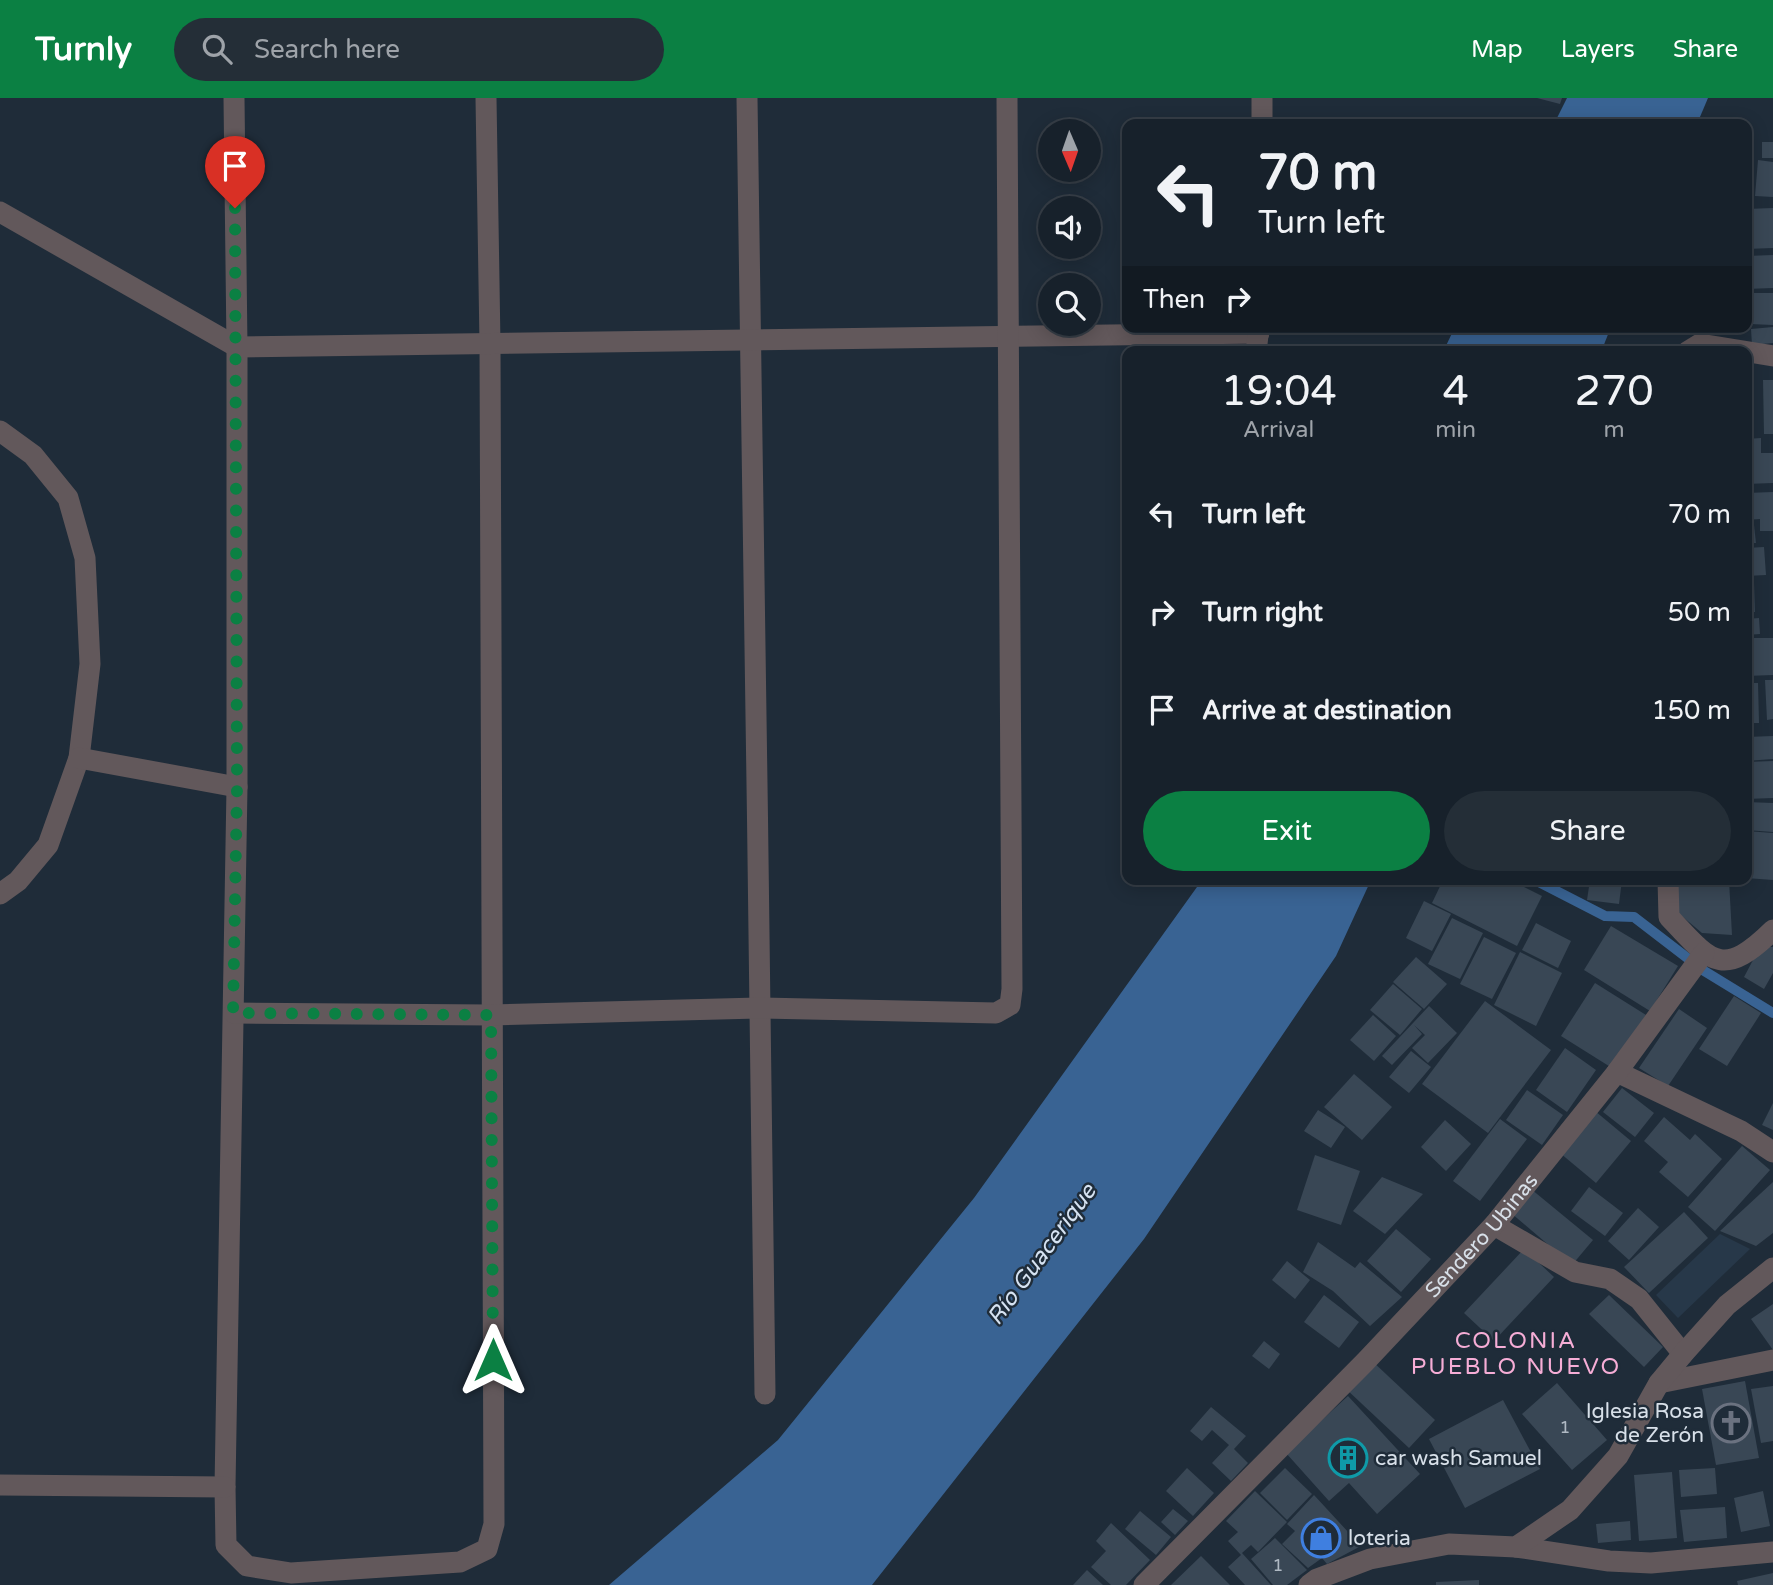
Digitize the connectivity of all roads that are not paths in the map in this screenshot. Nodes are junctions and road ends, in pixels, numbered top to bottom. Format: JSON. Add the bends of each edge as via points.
{"nodes":[{"id":1,"x":234,"y":98,"type":"edge"},
{"id":2,"x":486,"y":98,"type":"edge"},
{"id":3,"x":747,"y":98,"type":"edge"},
{"id":4,"x":1007,"y":98,"type":"edge"},
{"id":5,"x":1262,"y":98,"type":"edge"},
{"id":6,"x":1262,"y":119,"type":"edge"},
{"id":7,"x":0,"y":212,"type":"edge"},
{"id":8,"x":1006,"y":336,"type":"junction"},
{"id":9,"x":1258,"y":337,"type":"edge"},
{"id":10,"x":752,"y":340,"type":"junction"},
{"id":11,"x":490,"y":344,"type":"junction"},
{"id":12,"x":237,"y":347,"type":"junction"},
{"id":13,"x":1752,"y":353,"type":"edge"},
{"id":14,"x":1773,"y":356,"type":"edge"},
{"id":15,"x":0,"y":431,"type":"edge"},
{"id":16,"x":79,"y":758,"type":"junction"},
{"id":17,"x":237,"y":788,"type":"junction"},
{"id":18,"x":1668,"y":885,"type":"edge"},
{"id":19,"x":0,"y":894,"type":"edge"},
{"id":20,"x":1773,"y":930,"type":"edge"},
{"id":21,"x":1704,"y":954,"type":"junction"},
{"id":22,"x":758,"y":1008,"type":"junction"},
{"id":23,"x":233,"y":1013,"type":"junction"},
{"id":24,"x":491,"y":1015,"type":"junction"},
{"id":25,"x":1617,"y":1072,"type":"junction"},
{"id":26,"x":1773,"y":1152,"type":"edge"},
{"id":27,"x":1494,"y":1225,"type":"junction"},
{"id":28,"x":1773,"y":1268,"type":"edge"},
{"id":29,"x":1683,"y":1354,"type":"junction"},
{"id":30,"x":1773,"y":1360,"type":"edge"},
{"id":31,"x":1660,"y":1383,"type":"junction"},
{"id":32,"x":765,"y":1394,"type":"dead end"},
{"id":33,"x":0,"y":1485,"type":"edge"},
{"id":34,"x":225,"y":1487,"type":"junction"},
{"id":35,"x":1516,"y":1547,"type":"junction"},
{"id":36,"x":1773,"y":1552,"type":"edge"},
{"id":37,"x":1144,"y":1585,"type":"edge"},
{"id":38,"x":1309,"y":1585,"type":"edge"}],
"edges":[{"from":1,"to":12,"type":"street"},
{"from":2,"to":11,"type":"street"},
{"from":3,"to":10,"type":"street"},
{"from":4,"to":8,"type":"street"},
{"from":5,"to":6,"type":"street"},
{"from":7,"to":12,"type":"street"},
{"from":8,"to":9,"type":"street"},
{"from":8,"to":10,"type":"street"},
{"from":8,"to":22,"type":"street","via":[[1010,1005],[996,1013]]},
{"from":10,"to":11,"type":"street"},
{"from":10,"to":22,"type":"street"},
{"from":11,"to":12,"type":"street"},
{"from":11,"to":24,"type":"street"},
{"from":12,"to":17,"type":"street"},
{"from":13,"to":14,"type":"street"},
{"from":15,"to":16,"type":"street","via":[[33,455],[68,498],[85,558],[90,664]]},
{"from":16,"to":17,"type":"street"},
{"from":16,"to":19,"type":"street","via":[[48,845],[18,881]]},
{"from":17,"to":23,"type":"street"},
{"from":18,"to":21,"type":"street","via":[[1669,917]]},
{"from":20,"to":21,"type":"street","via":[[1752,951],[1736,959]]},
{"from":21,"to":25,"type":"street","name":"Sendero Ubinas"},
{"from":22,"to":24,"type":"street"},
{"from":22,"to":32,"type":"street"},
{"from":23,"to":24,"type":"street"},
{"from":23,"to":34,"type":"street"},
{"from":24,"to":34,"type":"street","via":[[494,1524],[487,1549],[460,1562],[291,1573],[247,1566],[226,1545]]},
{"from":25,"to":26,"type":"street","via":[[1741,1131]]},
{"from":25,"to":27,"type":"street","name":"Sendero Ubinas"},
{"from":27,"to":29,"type":"street","via":[[1575,1272],[1610,1279],[1639,1299]]},
{"from":27,"to":37,"type":"street","name":"Sendero Ubinas"},
{"from":28,"to":29,"type":"street","via":[[1727,1305]]},
{"from":29,"to":31,"type":"street"},
{"from":30,"to":31,"type":"street"},
{"from":31,"to":35,"type":"street","via":[[1618,1456],[1570,1510]]},
{"from":33,"to":34,"type":"street"},
{"from":35,"to":36,"type":"street","via":[[1651,1563]]},
{"from":35,"to":38,"type":"street","via":[[1449,1544],[1370,1559]]}]}
